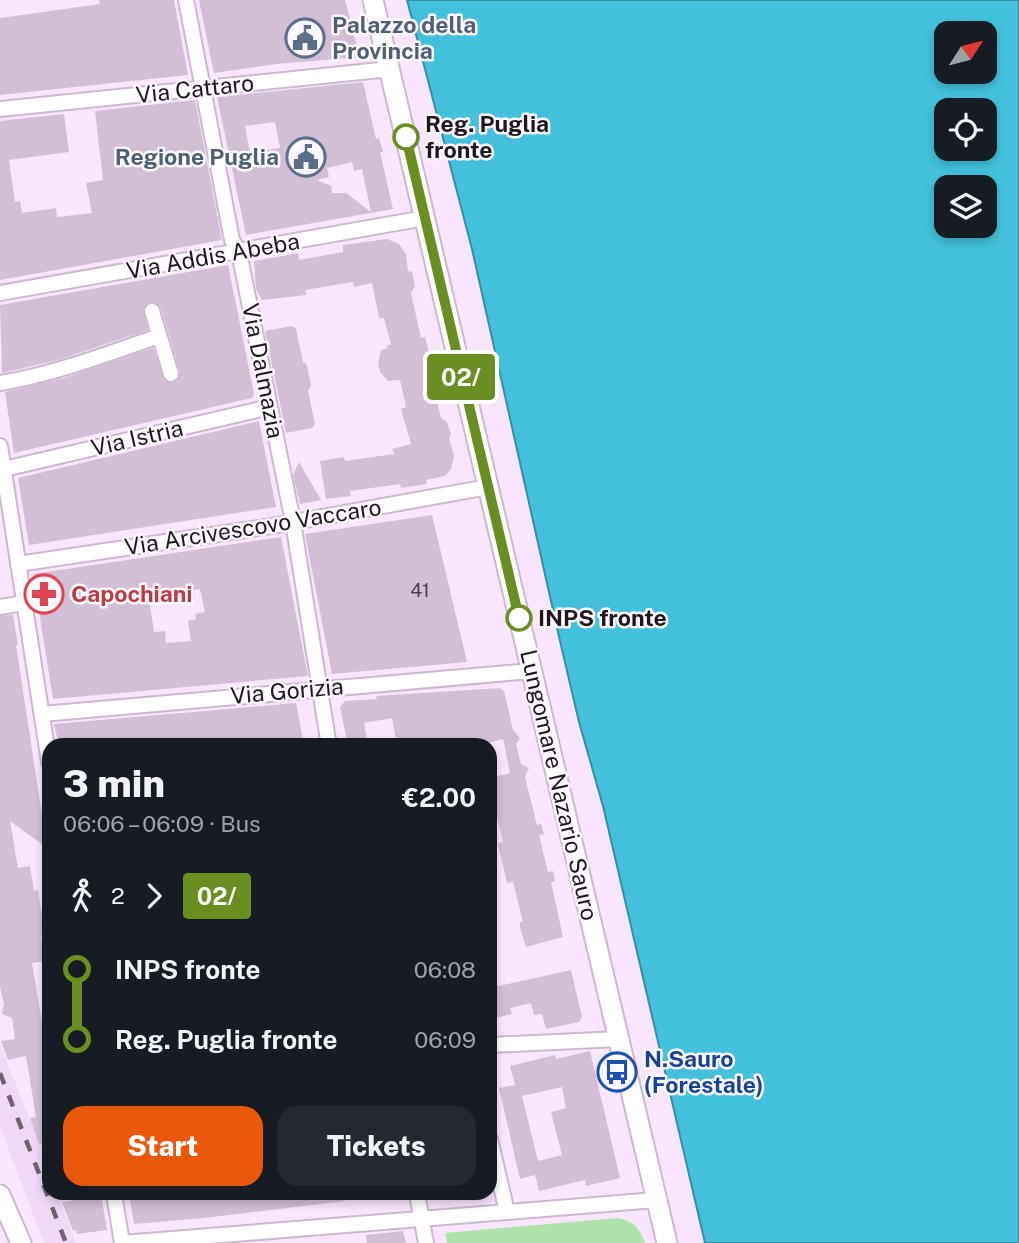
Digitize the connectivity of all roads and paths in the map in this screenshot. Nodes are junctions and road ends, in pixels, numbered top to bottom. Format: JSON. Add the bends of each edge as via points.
{"nodes":[{"id":1,"x":186,"y":0,"type":"edge"},
{"id":2,"x":373,"y":0,"type":"edge"},
{"id":3,"x":390,"y":69,"type":"junction"},
{"id":4,"x":203,"y":89,"type":"junction"},
{"id":5,"x":0,"y":109,"type":"edge"},
{"id":6,"x":425,"y":218,"type":"junction"},
{"id":7,"x":239,"y":251,"type":"junction"},
{"id":8,"x":0,"y":293,"type":"edge"},
{"id":9,"x":152,"y":311,"type":"dead end"},
{"id":10,"x":159,"y":336,"type":"junction"},
{"id":11,"x":171,"y":374,"type":"dead end"},
{"id":12,"x":0,"y":383,"type":"edge"},
{"id":13,"x":270,"y":407,"type":"junction"},
{"id":14,"x":0,"y":446,"type":"edge"},
{"id":15,"x":4,"y":469,"type":"junction"},
{"id":16,"x":488,"y":488,"type":"junction"},
{"id":17,"x":293,"y":522,"type":"junction"},
{"id":18,"x":6,"y":527,"type":"edge"},
{"id":19,"x":18,"y":564,"type":"junction"},
{"id":20,"x":24,"y":603,"type":"junction"},
{"id":21,"x":0,"y":607,"type":"edge"},
{"id":22,"x":531,"y":670,"type":"junction"},
{"id":23,"x":320,"y":688,"type":"junction"},
{"id":24,"x":42,"y":714,"type":"junction"},
{"id":25,"x":46,"y":738,"type":"edge"},
{"id":26,"x":328,"y":738,"type":"edge"},
{"id":27,"x":619,"y":1038,"type":"junction"},
{"id":28,"x":497,"y":1045,"type":"edge"},
{"id":29,"x":497,"y":1169,"type":"edge"},
{"id":30,"x":0,"y":1195,"type":"edge"},
{"id":31,"x":115,"y":1200,"type":"edge"},
{"id":32,"x":418,"y":1200,"type":"edge"},
{"id":33,"x":656,"y":1200,"type":"junction"},
{"id":34,"x":507,"y":1212,"type":"junction"},
{"id":35,"x":422,"y":1219,"type":"junction"},
{"id":36,"x":21,"y":1243,"type":"edge"},
{"id":37,"x":122,"y":1243,"type":"edge"},
{"id":38,"x":426,"y":1243,"type":"edge"},
{"id":39,"x":667,"y":1243,"type":"edge"}],
"edges":[{"from":1,"to":4,"type":"street","name":"Via Dalmazia"},
{"from":2,"to":3,"type":"main road","name":"Lungomare Nazario Sauro"},
{"from":3,"to":4,"type":"street","name":"Via Cattaro"},
{"from":3,"to":6,"type":"main road","name":"Lungomare Nazario Sauro"},
{"from":4,"to":5,"type":"street","name":"Via Cattaro"},
{"from":4,"to":7,"type":"street","name":"Via Dalmazia","via":[[232,240]]},
{"from":6,"to":7,"type":"street","name":"Via Addis Abeba"},
{"from":6,"to":16,"type":"main road","name":"Lungomare Nazario Sauro"},
{"from":7,"to":8,"type":"street","name":"Via Addis Abeba"},
{"from":7,"to":13,"type":"street","name":"Via Dalmazia"},
{"from":9,"to":10,"type":"street"},
{"from":10,"to":11,"type":"street"},
{"from":10,"to":12,"type":"street","via":[[23,380]]},
{"from":13,"to":15,"type":"street","name":"Via Istria"},
{"from":13,"to":17,"type":"street","name":"Via Dalmazia"},
{"from":14,"to":15,"type":"street"},
{"from":15,"to":18,"type":"street"},
{"from":16,"to":17,"type":"street","name":"Via Arcivescovo Vaccaro"},
{"from":16,"to":22,"type":"main road","name":"Lungomare Nazario Sauro"},
{"from":17,"to":19,"type":"street","name":"Via Arcivescovo Vaccaro"},
{"from":17,"to":23,"type":"street","name":"Via Dalmazia"},
{"from":18,"to":19,"type":"street"},
{"from":19,"to":20,"type":"street"},
{"from":20,"to":21,"type":"street"},
{"from":20,"to":24,"type":"street"},
{"from":22,"to":23,"type":"street","name":"Via Gorizia"},
{"from":22,"to":27,"type":"main road","name":"Lungomare Nazario Sauro"},
{"from":23,"to":24,"type":"street","name":"Via Gorizia"},
{"from":23,"to":26,"type":"street","name":"Via Dalmazia"},
{"from":24,"to":25,"type":"street"},
{"from":27,"to":28,"type":"street"},
{"from":27,"to":33,"type":"main road","name":"Lungomare Nazario Sauro"},
{"from":29,"to":34,"type":"street"},
{"from":30,"to":36,"type":"main road"},
{"from":31,"to":37,"type":"street"},
{"from":32,"to":35,"type":"street"},
{"from":33,"to":34,"type":"street"},
{"from":33,"to":39,"type":"main road","name":"Lungomare Nazario Sauro"},
{"from":34,"to":35,"type":"street"},
{"from":35,"to":37,"type":"street"},
{"from":35,"to":38,"type":"street"}]}
